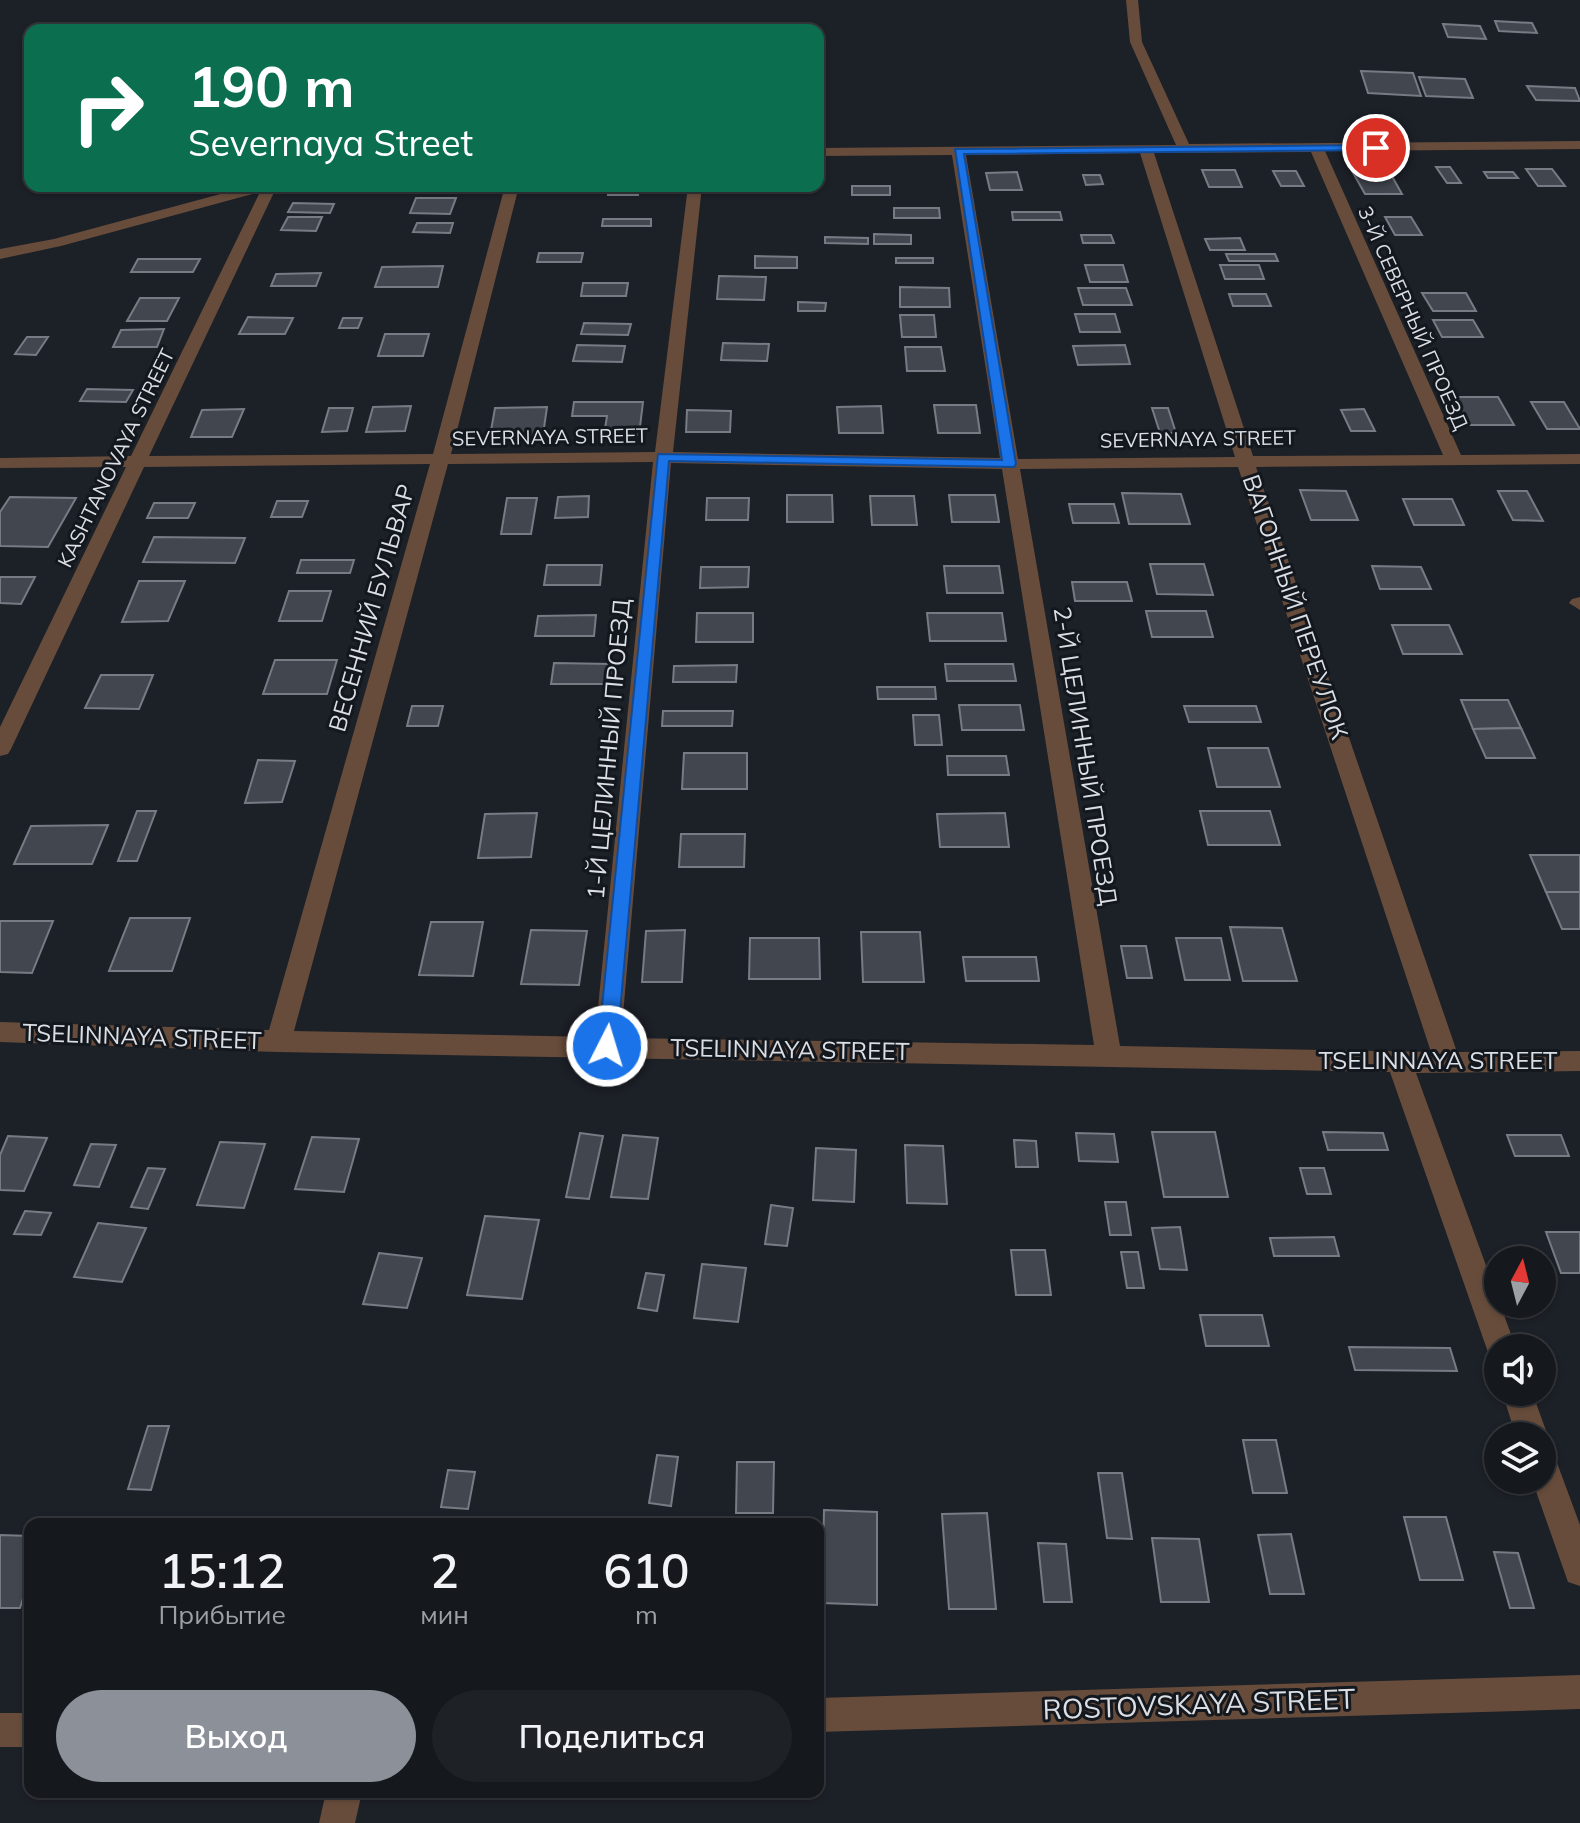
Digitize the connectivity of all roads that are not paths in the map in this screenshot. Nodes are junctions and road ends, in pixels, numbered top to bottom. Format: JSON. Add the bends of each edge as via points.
{"nodes":[{"id":1,"x":1132,"y":0,"type":"edge"},
{"id":2,"x":1580,"y":145,"type":"edge"},
{"id":3,"x":1317,"y":149,"type":"junction"},
{"id":4,"x":1185,"y":150,"type":"junction"},
{"id":5,"x":958,"y":151,"type":"junction"},
{"id":6,"x":1146,"y":151,"type":"junction"},
{"id":7,"x":824,"y":152,"type":"edge"},
{"id":8,"x":246,"y":192,"type":"edge"},
{"id":9,"x":265,"y":192,"type":"edge"},
{"id":10,"x":510,"y":192,"type":"edge"},
{"id":11,"x":694,"y":192,"type":"edge"},
{"id":12,"x":0,"y":254,"type":"edge"},
{"id":13,"x":663,"y":457,"type":"junction"},
{"id":14,"x":1454,"y":459,"type":"junction"},
{"id":15,"x":1580,"y":459,"type":"edge"},
{"id":16,"x":1245,"y":460,"type":"junction"},
{"id":17,"x":440,"y":461,"type":"junction"},
{"id":18,"x":140,"y":462,"type":"junction"},
{"id":19,"x":0,"y":463,"type":"edge"},
{"id":20,"x":1009,"y":464,"type":"junction"},
{"id":21,"x":0,"y":749,"type":"edge"},
{"id":22,"x":0,"y":1032,"type":"edge"},
{"id":23,"x":278,"y":1042,"type":"junction"},
{"id":24,"x":607,"y":1046,"type":"junction"},
{"id":25,"x":1109,"y":1057,"type":"junction"},
{"id":26,"x":1399,"y":1061,"type":"junction"},
{"id":27,"x":1580,"y":1061,"type":"edge"},
{"id":28,"x":1448,"y":1063,"type":"junction"},
{"id":29,"x":1496,"y":1334,"type":"edge"},
{"id":30,"x":1553,"y":1494,"type":"edge"},
{"id":31,"x":1580,"y":1570,"type":"edge"},
{"id":32,"x":1580,"y":1692,"type":"edge"},
{"id":33,"x":824,"y":1715,"type":"edge"},
{"id":34,"x":0,"y":1730,"type":"edge"},
{"id":35,"x":24,"y":1730,"type":"edge"},
{"id":36,"x":343,"y":1798,"type":"edge"},
{"id":37,"x":337,"y":1823,"type":"edge"}],
"edges":[{"from":1,"to":4,"type":"street","via":[[1136,42]]},
{"from":2,"to":3,"type":"street"},
{"from":3,"to":4,"type":"street"},
{"from":3,"to":14,"type":"street","name":"3-Й СЕВЕРНЫЙ ПРОЕЗД"},
{"from":4,"to":6,"type":"street"},
{"from":5,"to":6,"type":"street"},
{"from":5,"to":7,"type":"street"},
{"from":5,"to":20,"type":"street","name":"2-Й ЦЕЛИННЫЙ ПРОЕЗД"},
{"from":6,"to":16,"type":"street","name":"ВАГОННЫЙ ПЕРЕУЛОК"},
{"from":8,"to":12,"type":"street"},
{"from":9,"to":18,"type":"street","name":"KASHTANOVAYA STREET"},
{"from":10,"to":17,"type":"street","name":"ВЕСЕННИЙ БУЛЬВАР"},
{"from":11,"to":13,"type":"street","name":"1-Й ЦЕЛИННЫЙ ПРОЕЗД"},
{"from":13,"to":17,"type":"street","name":"SEVERNAYA STREET"},
{"from":13,"to":20,"type":"street","name":"SEVERNAYA STREET"},
{"from":13,"to":24,"type":"street","name":"1-Й ЦЕЛИННЫЙ ПРОЕЗД"},
{"from":14,"to":15,"type":"street","name":"SEVERNAYA STREET"},
{"from":14,"to":16,"type":"street","name":"SEVERNAYA STREET"},
{"from":16,"to":20,"type":"street","name":"SEVERNAYA STREET"},
{"from":16,"to":28,"type":"street","name":"ВАГОННЫЙ ПЕРЕУЛОК"},
{"from":17,"to":18,"type":"street","name":"SEVERNAYA STREET"},
{"from":17,"to":23,"type":"street","name":"ВЕСЕННИЙ БУЛЬВАР"},
{"from":18,"to":19,"type":"street","name":"SEVERNAYA STREET"},
{"from":18,"to":21,"type":"street","name":"KASHTANOVAYA STREET"},
{"from":20,"to":25,"type":"street","name":"2-Й ЦЕЛИННЫЙ ПРОЕЗД"},
{"from":22,"to":23,"type":"street","name":"TSELINNAYA STREET"},
{"from":23,"to":24,"type":"street","name":"TSELINNAYA STREET"},
{"from":24,"to":25,"type":"street","name":"TSELINNAYA STREET"},
{"from":25,"to":26,"type":"street","name":"TSELINNAYA STREET"},
{"from":26,"to":28,"type":"street","name":"TSELINNAYA STREET"},
{"from":26,"to":29,"type":"street"},
{"from":27,"to":28,"type":"street","name":"TSELINNAYA STREET"},
{"from":30,"to":31,"type":"street"},
{"from":32,"to":33,"type":"street","name":"ROSTOVSKAYA STREET"},
{"from":34,"to":35,"type":"street"},
{"from":36,"to":37,"type":"street"}]}
